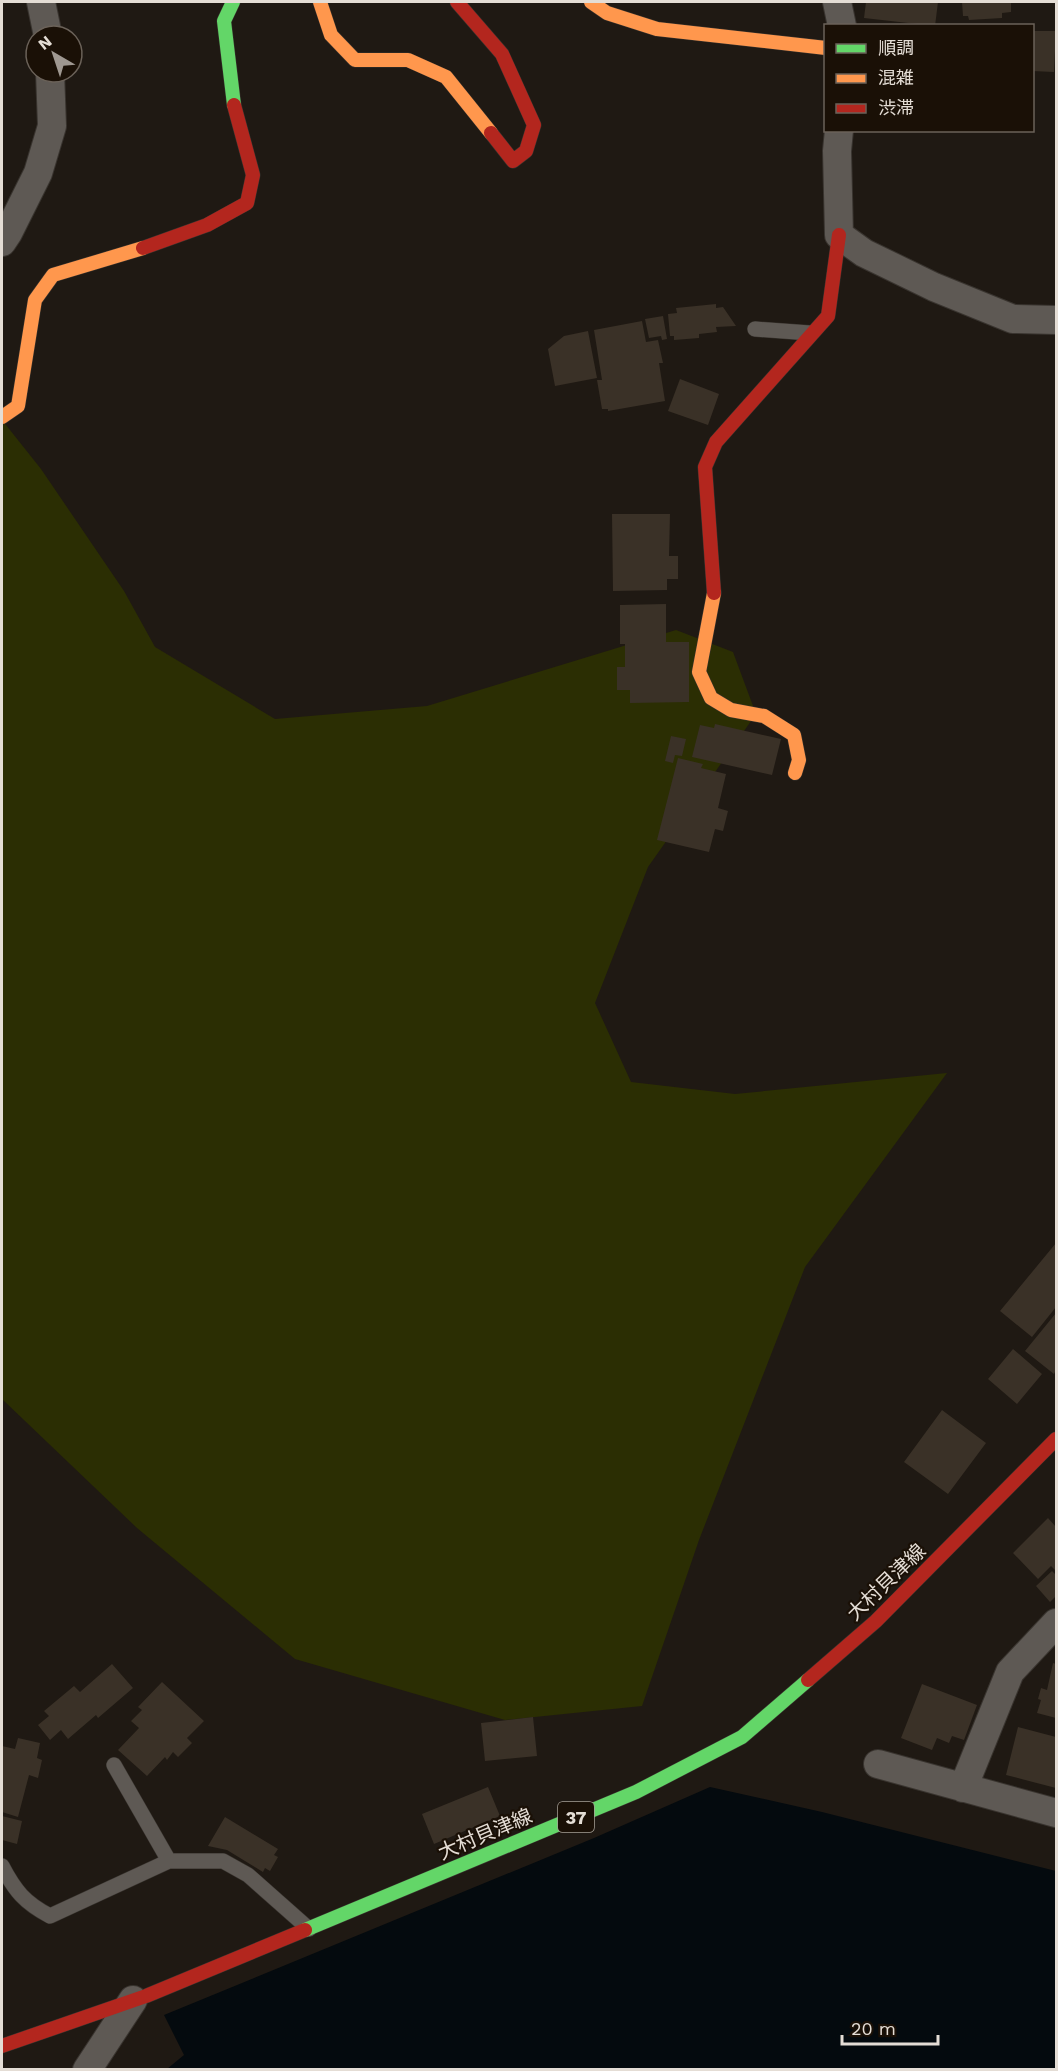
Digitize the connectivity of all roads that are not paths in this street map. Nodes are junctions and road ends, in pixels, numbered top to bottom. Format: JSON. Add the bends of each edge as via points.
{"nodes":[{"id":1,"x":41,"y":2,"type":"edge"},
{"id":2,"x":233,"y":2,"type":"edge"},
{"id":3,"x":320,"y":2,"type":"edge"},
{"id":4,"x":457,"y":2,"type":"edge"},
{"id":5,"x":591,"y":2,"type":"edge"},
{"id":6,"x":837,"y":2,"type":"edge"},
{"id":7,"x":46,"y":24,"type":"edge"},
{"id":8,"x":842,"y":24,"type":"edge"},
{"id":9,"x":824,"y":48,"type":"edge"},
{"id":10,"x":50,"y":84,"type":"edge"},
{"id":11,"x":839,"y":132,"type":"edge"},
{"id":12,"x":839,"y":235,"type":"junction"},
{"id":13,"x":2,"y":242,"type":"edge"},
{"id":14,"x":1056,"y":320,"type":"edge"},
{"id":15,"x":754,"y":329,"type":"dead end"},
{"id":16,"x":813,"y":333,"type":"junction"},
{"id":17,"x":2,"y":417,"type":"edge"},
{"id":18,"x":795,"y":773,"type":"dead end"},
{"id":19,"x":1056,"y":1439,"type":"edge"},
{"id":20,"x":1056,"y":1623,"type":"edge"},
{"id":21,"x":878,"y":1764,"type":"dead end"},
{"id":22,"x":114,"y":1765,"type":"dead end"},
{"id":23,"x":963,"y":1788,"type":"junction"},
{"id":24,"x":1056,"y":1813,"type":"edge"},
{"id":25,"x":169,"y":1861,"type":"junction"},
{"id":26,"x":2,"y":1866,"type":"edge"},
{"id":27,"x":309,"y":1929,"type":"junction"},
{"id":28,"x":133,"y":2000,"type":"junction"},
{"id":29,"x":2,"y":2046,"type":"edge"},
{"id":30,"x":87,"y":2070,"type":"edge"}],
"edges":[{"from":1,"to":7,"type":"street"},
{"from":2,"to":17,"type":"street","via":[[224,21],[232,98],[253,175],[247,203],[207,225],[53,275],[35,300],[18,406]]},
{"from":3,"to":4,"type":"street","via":[[332,35],[355,60],[408,60],[446,77],[513,161],[526,151],[534,125],[502,54]]},
{"from":5,"to":9,"type":"street","via":[[607,14],[657,28]]},
{"from":6,"to":8,"type":"street"},
{"from":10,"to":13,"type":"street","via":[[52,126],[38,173]]},
{"from":11,"to":12,"type":"street"},
{"from":12,"to":14,"type":"street","via":[[864,253],[934,287],[1013,319]]},
{"from":12,"to":16,"type":"street","via":[[828,316]]},
{"from":15,"to":16,"type":"lane"},
{"from":16,"to":18,"type":"street","via":[[716,442],[705,467],[715,588],[699,672],[711,698],[731,710],[764,716],[794,735],[799,760]]},
{"from":19,"to":27,"type":"street","name":"大村貝津線","number":"37","via":[[876,1621],[742,1737],[636,1792]]},
{"from":20,"to":23,"type":"street","via":[[1010,1672]]},
{"from":21,"to":23,"type":"street"},
{"from":22,"to":25,"type":"lane"},
{"from":23,"to":24,"type":"street"},
{"from":25,"to":26,"type":"lane","via":[[50,1916],[31,1906],[14,1889]]},
{"from":25,"to":27,"type":"lane","via":[[223,1861],[248,1875]]},
{"from":27,"to":28,"type":"street","name":"大村貝津線","number":"37"},
{"from":28,"to":29,"type":"street","name":"大村貝津線","number":"37"},
{"from":28,"to":30,"type":"street"}]}
